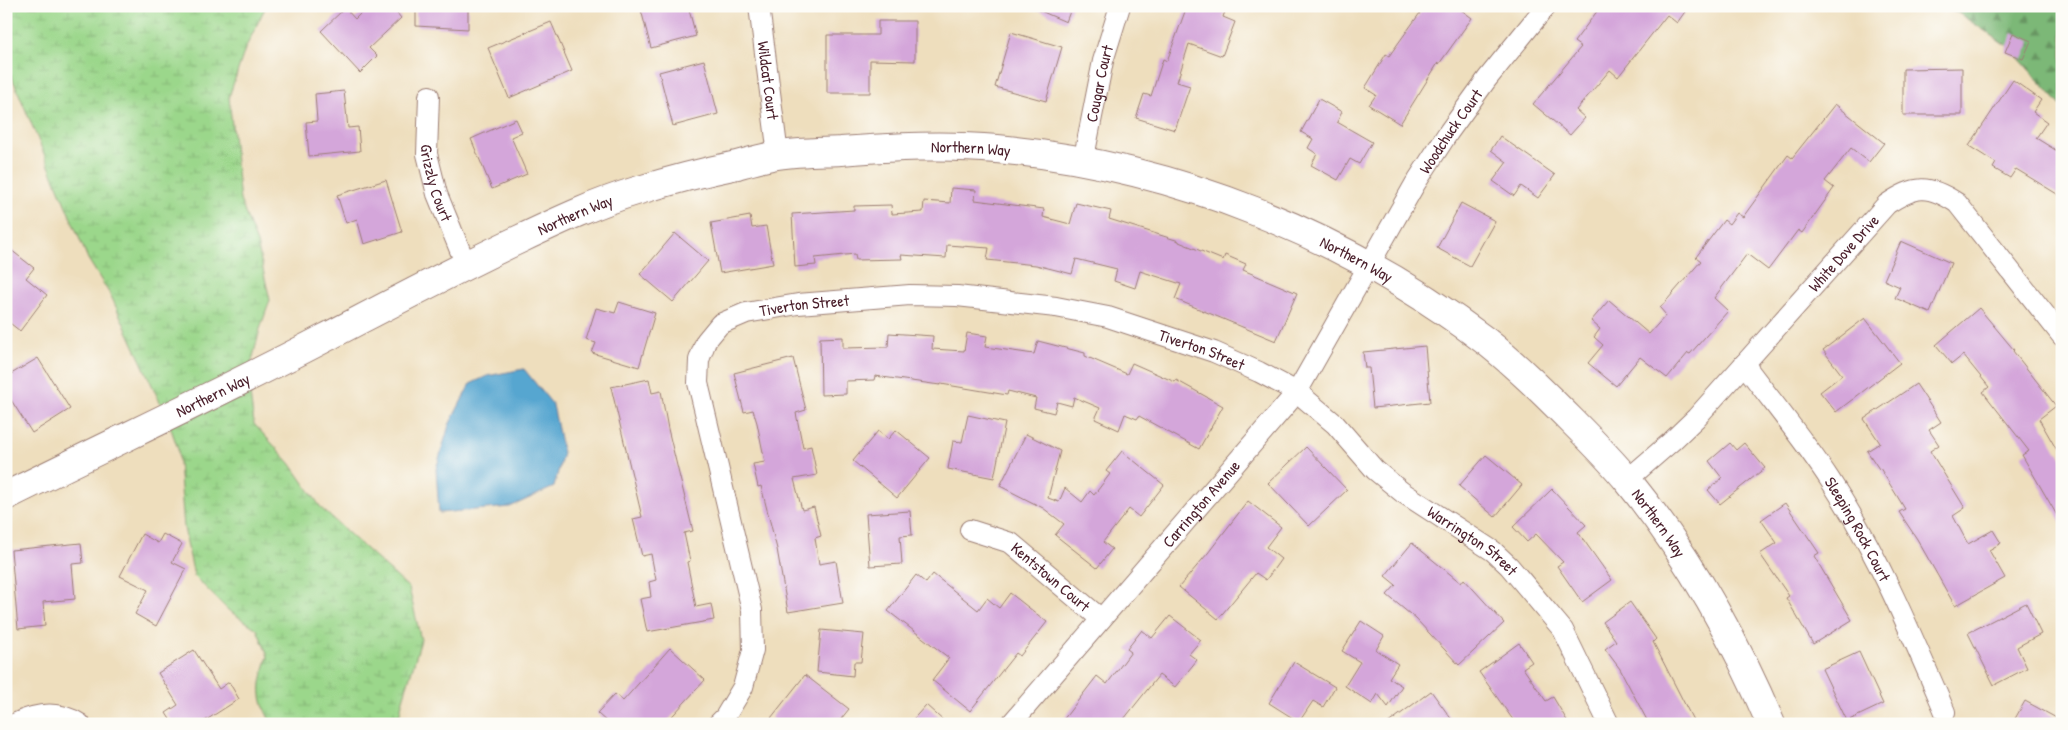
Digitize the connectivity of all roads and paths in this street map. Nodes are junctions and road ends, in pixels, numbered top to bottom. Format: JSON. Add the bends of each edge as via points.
{"nodes":[{"id":1,"x":759,"y":6,"type":"edge"},
{"id":2,"x":1120,"y":6,"type":"edge"},
{"id":3,"x":1546,"y":6,"type":"edge"},
{"id":4,"x":429,"y":96,"type":"dead end"},
{"id":5,"x":778,"y":155,"type":"junction"},
{"id":6,"x":1083,"y":162,"type":"junction"},
{"id":7,"x":466,"y":265,"type":"junction"},
{"id":8,"x":1368,"y":265,"type":"junction"},
{"id":9,"x":2062,"y":336,"type":"edge"},
{"id":10,"x":1744,"y":364,"type":"junction"},
{"id":11,"x":1296,"y":392,"type":"junction"},
{"id":12,"x":1627,"y":480,"type":"junction"},
{"id":13,"x":7,"y":493,"type":"edge"},
{"id":14,"x":970,"y":530,"type":"dead end"},
{"id":15,"x":1101,"y":619,"type":"junction"},
{"id":16,"x":1945,"y":712,"type":"dead end"},
{"id":17,"x":14,"y":724,"type":"edge"},
{"id":18,"x":80,"y":724,"type":"edge"},
{"id":19,"x":718,"y":724,"type":"edge"},
{"id":20,"x":1011,"y":724,"type":"edge"},
{"id":21,"x":1609,"y":724,"type":"edge"},
{"id":22,"x":1771,"y":724,"type":"edge"}],
"edges":[{"from":1,"to":5,"type":"street","name":"Wildcat Court"},
{"from":2,"to":6,"type":"street","name":"Cougar Court","via":[[1103,61]]},
{"from":3,"to":8,"type":"street","name":"Woodchuck Court","via":[[1448,133]]},
{"from":4,"to":7,"type":"street","name":"Grizzly Court","via":[[427,154],[437,194]]},
{"from":5,"to":6,"type":"street","name":"Northern Way","via":[[928,146],[999,149]]},
{"from":5,"to":7,"type":"street","name":"Northern Way","via":[[632,192],[570,215]]},
{"from":6,"to":8,"type":"street","name":"Northern Way","via":[[1182,184],[1249,208]]},
{"from":7,"to":13,"type":"street","name":"Northern Way","via":[[256,373]]},
{"from":8,"to":11,"type":"street","name":"Carrington Avenue"},
{"from":8,"to":12,"type":"street","name":"Northern Way","via":[[1488,343],[1534,382]]},
{"from":9,"to":10,"type":"street","name":"White Dove Drive","via":[[1958,203],[1942,192],[1924,189],[1906,191],[1887,204]]},
{"from":10,"to":12,"type":"street","name":"White Dove Drive","via":[[1672,441]]},
{"from":10,"to":16,"type":"street","name":"Sleeping Rock Court","via":[[1830,480],[1902,613]]},
{"from":11,"to":15,"type":"street","name":"Carrington Avenue"},
{"from":11,"to":19,"type":"street","name":"Tiverton Street","via":[[1214,352],[1108,317],[1056,306],[957,296],[910,295],[798,304],[746,313],[720,324],[706,341],[699,360],[698,383],[752,610],[752,650],[743,686]]},
{"from":11,"to":21,"type":"street","name":"Warrington Street","via":[[1335,424],[1375,470],[1402,492],[1493,551],[1510,566],[1563,630]]},
{"from":12,"to":22,"type":"street","name":"Northern Way","via":[[1676,546],[1716,610],[1748,670]]},
{"from":14,"to":15,"type":"street","name":"Kentstown Court","via":[[1011,543]]},
{"from":15,"to":20,"type":"street","name":"Carrington Avenue"},
{"from":17,"to":18,"type":"street","via":[[50,713],[70,717]]}]}
